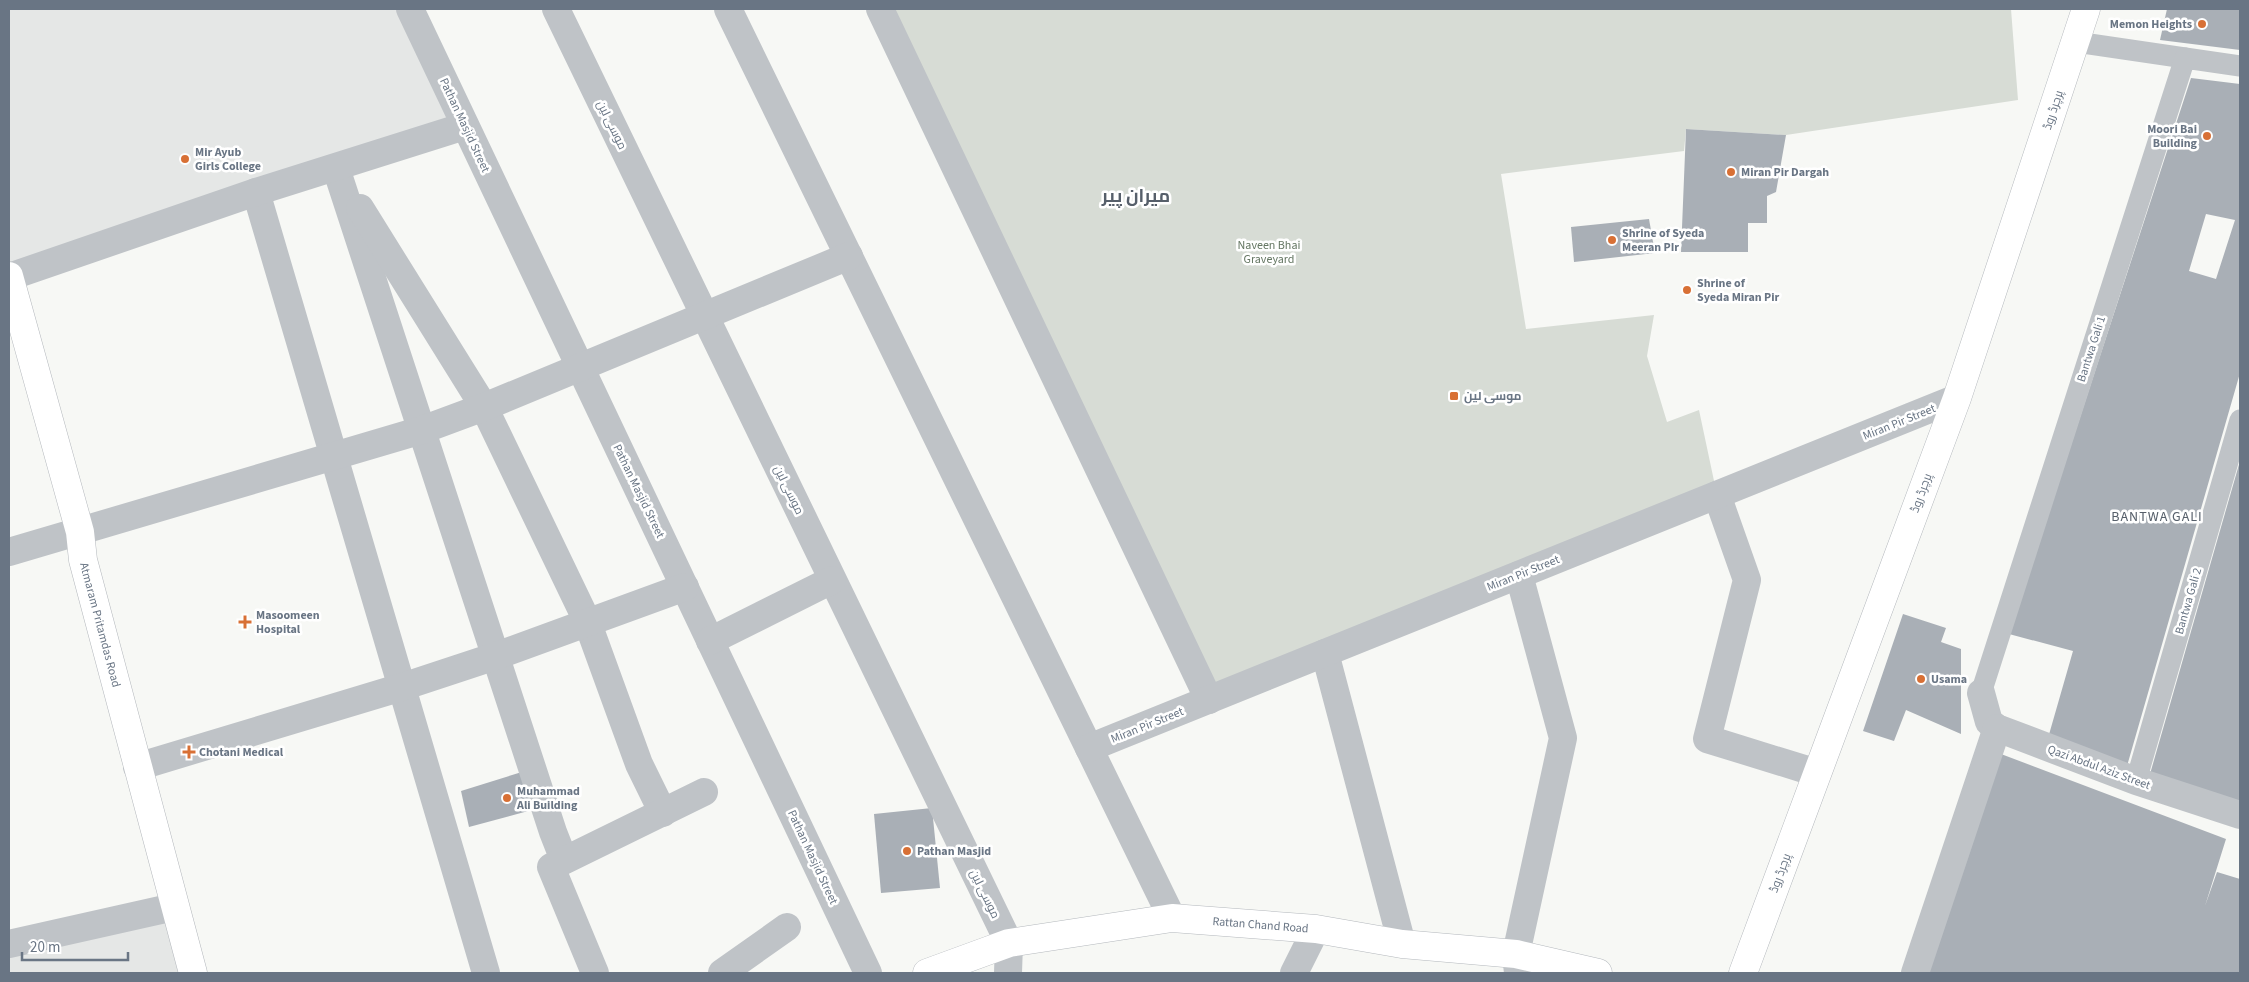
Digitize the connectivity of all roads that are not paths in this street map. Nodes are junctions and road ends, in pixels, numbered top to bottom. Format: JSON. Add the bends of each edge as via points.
{"nodes":[{"id":1,"x":410,"y":9,"type":"edge"},
{"id":2,"x":556,"y":9,"type":"edge"},
{"id":3,"x":728,"y":9,"type":"edge"},
{"id":4,"x":880,"y":9,"type":"edge"},
{"id":5,"x":2086,"y":9,"type":"edge"},
{"id":6,"x":2076,"y":42,"type":"junction"},
{"id":7,"x":2185,"y":58,"type":"junction"},
{"id":8,"x":2240,"y":66,"type":"edge"},
{"id":9,"x":466,"y":126,"type":"junction"},
{"id":10,"x":336,"y":168,"type":"junction"},
{"id":11,"x":256,"y":192,"type":"junction"},
{"id":12,"x":849,"y":256,"type":"junction"},
{"id":13,"x":9,"y":277,"type":"edge"},
{"id":14,"x":705,"y":316,"type":"junction"},
{"id":15,"x":580,"y":367,"type":"junction"},
{"id":16,"x":1957,"y":398,"type":"junction"},
{"id":17,"x":484,"y":407,"type":"junction"},
{"id":18,"x":2240,"y":420,"type":"edge"},
{"id":19,"x":422,"y":430,"type":"junction"},
{"id":20,"x":334,"y":456,"type":"junction"},
{"id":21,"x":1717,"y":495,"type":"junction"},
{"id":22,"x":80,"y":532,"type":"junction"},
{"id":23,"x":9,"y":552,"type":"edge"},
{"id":24,"x":1519,"y":574,"type":"junction"},
{"id":25,"x":832,"y":580,"type":"junction"},
{"id":26,"x":685,"y":587,"type":"junction"},
{"id":27,"x":587,"y":621,"type":"junction"},
{"id":28,"x":710,"y":641,"type":"junction"},
{"id":29,"x":1325,"y":653,"type":"junction"},
{"id":30,"x":496,"y":656,"type":"junction"},
{"id":31,"x":402,"y":687,"type":"junction"},
{"id":32,"x":1981,"y":693,"type":"joint"},
{"id":33,"x":1208,"y":700,"type":"junction"},
{"id":34,"x":1997,"y":728,"type":"junction"},
{"id":35,"x":1089,"y":748,"type":"junction"},
{"id":36,"x":137,"y":766,"type":"junction"},
{"id":37,"x":1817,"y":773,"type":"junction"},
{"id":38,"x":2136,"y":781,"type":"junction"},
{"id":39,"x":704,"y":792,"type":"dead end"},
{"id":40,"x":663,"y":813,"type":"junction"},
{"id":41,"x":2240,"y":815,"type":"edge"},
{"id":42,"x":564,"y":860,"type":"junction"},
{"id":43,"x":174,"y":907,"type":"junction"},
{"id":44,"x":1172,"y":918,"type":"junction"},
{"id":45,"x":787,"y":927,"type":"dead end"},
{"id":46,"x":1316,"y":929,"type":"junction"},
{"id":47,"x":1009,"y":942,"type":"junction"},
{"id":48,"x":9,"y":944,"type":"edge"},
{"id":49,"x":1402,"y":944,"type":"junction"},
{"id":50,"x":1517,"y":964,"type":"edge"},
{"id":51,"x":937,"y":971,"type":"edge"},
{"id":52,"x":193,"y":973,"type":"edge"},
{"id":53,"x":486,"y":973,"type":"edge"},
{"id":54,"x":595,"y":973,"type":"edge"},
{"id":55,"x":722,"y":973,"type":"edge"},
{"id":56,"x":868,"y":973,"type":"edge"},
{"id":57,"x":1008,"y":973,"type":"edge"},
{"id":58,"x":1294,"y":973,"type":"edge"},
{"id":59,"x":1598,"y":973,"type":"edge"},
{"id":60,"x":1743,"y":973,"type":"edge"},
{"id":61,"x":1915,"y":973,"type":"edge"}],
"edges":[{"from":1,"to":9,"type":"street","name":"Pathan Masjid Street"},
{"from":2,"to":14,"type":"street","name":"موسی لین"},
{"from":3,"to":12,"type":"street"},
{"from":4,"to":33,"type":"street"},
{"from":5,"to":6,"type":"street","name":"پرچرڈ روڈ"},
{"from":6,"to":7,"type":"lane"},
{"from":6,"to":16,"type":"street","name":"پرچرڈ روڈ"},
{"from":7,"to":8,"type":"lane"},
{"from":7,"to":32,"type":"lane","name":"Bantwa Gali 1"},
{"from":9,"to":10,"type":"street"},
{"from":9,"to":15,"type":"street","name":"Pathan Masjid Street"},
{"from":10,"to":11,"type":"street"},
{"from":10,"to":17,"type":"street"},
{"from":10,"to":19,"type":"street"},
{"from":11,"to":13,"type":"street"},
{"from":11,"to":20,"type":"street"},
{"from":12,"to":14,"type":"street"},
{"from":12,"to":35,"type":"street"},
{"from":13,"to":22,"type":"street","name":"Atmaram Pritamdas Road"},
{"from":14,"to":15,"type":"street"},
{"from":14,"to":25,"type":"street","name":"موسی لین"},
{"from":15,"to":17,"type":"street"},
{"from":15,"to":26,"type":"street","name":"Pathan Masjid Street"},
{"from":16,"to":21,"type":"street","name":"Miran Pir Street"},
{"from":16,"to":37,"type":"street","name":"پرچرڈ روڈ"},
{"from":17,"to":19,"type":"street"},
{"from":17,"to":27,"type":"street"},
{"from":18,"to":38,"type":"lane","name":"Bantwa Gali 2"},
{"from":19,"to":20,"type":"street"},
{"from":19,"to":30,"type":"street"},
{"from":20,"to":22,"type":"street"},
{"from":20,"to":31,"type":"street"},
{"from":21,"to":24,"type":"street","name":"Miran Pir Street"},
{"from":21,"to":37,"type":"street","via":[[1747,580],[1707,739]]},
{"from":22,"to":23,"type":"street"},
{"from":22,"to":36,"type":"street","name":"Atmaram Pritamdas Road","via":[[83,560]]},
{"from":24,"to":29,"type":"street","name":"Miran Pir Street"},
{"from":24,"to":50,"type":"street","via":[[1562,738]]},
{"from":25,"to":28,"type":"street"},
{"from":25,"to":47,"type":"street","name":"موسی لین"},
{"from":26,"to":27,"type":"street"},
{"from":26,"to":28,"type":"street","name":"Pathan Masjid Street"},
{"from":27,"to":30,"type":"street"},
{"from":27,"to":40,"type":"street","via":[[640,764]]},
{"from":28,"to":56,"type":"street","name":"Pathan Masjid Street"},
{"from":29,"to":33,"type":"street","name":"Miran Pir Street"},
{"from":29,"to":49,"type":"street"},
{"from":30,"to":31,"type":"street"},
{"from":30,"to":42,"type":"street"},
{"from":31,"to":36,"type":"street"},
{"from":31,"to":53,"type":"street"},
{"from":32,"to":34,"type":"street","via":[[1989,722]]},
{"from":33,"to":35,"type":"street","name":"Miran Pir Street"},
{"from":34,"to":38,"type":"street","name":"Qazi Abdul Aziz Street"},
{"from":34,"to":61,"type":"street"},
{"from":35,"to":44,"type":"street"},
{"from":36,"to":43,"type":"street","name":"Atmaram Pritamdas Road"},
{"from":37,"to":60,"type":"street","name":"پرچرڈ روڈ"},
{"from":38,"to":41,"type":"street","name":"Qazi Abdul Aziz Street"},
{"from":39,"to":40,"type":"street"},
{"from":40,"to":42,"type":"street"},
{"from":42,"to":54,"type":"street","via":[[551,867]]},
{"from":43,"to":48,"type":"street"},
{"from":43,"to":52,"type":"street","name":"Atmaram Pritamdas Road"},
{"from":44,"to":46,"type":"street","name":"Rattan Chand Road"},
{"from":44,"to":47,"type":"street","name":"Rattan Chand Road"},
{"from":45,"to":55,"type":"street"},
{"from":46,"to":49,"type":"street","name":"Rattan Chand Road"},
{"from":46,"to":58,"type":"street"},
{"from":47,"to":51,"type":"street","name":"Rattan Chand Road"},
{"from":47,"to":57,"type":"street","name":"موسی لین"},
{"from":49,"to":50,"type":"street","name":"Rattan Chand Road"},
{"from":50,"to":59,"type":"street","name":"Rattan Chand Road"}]}
